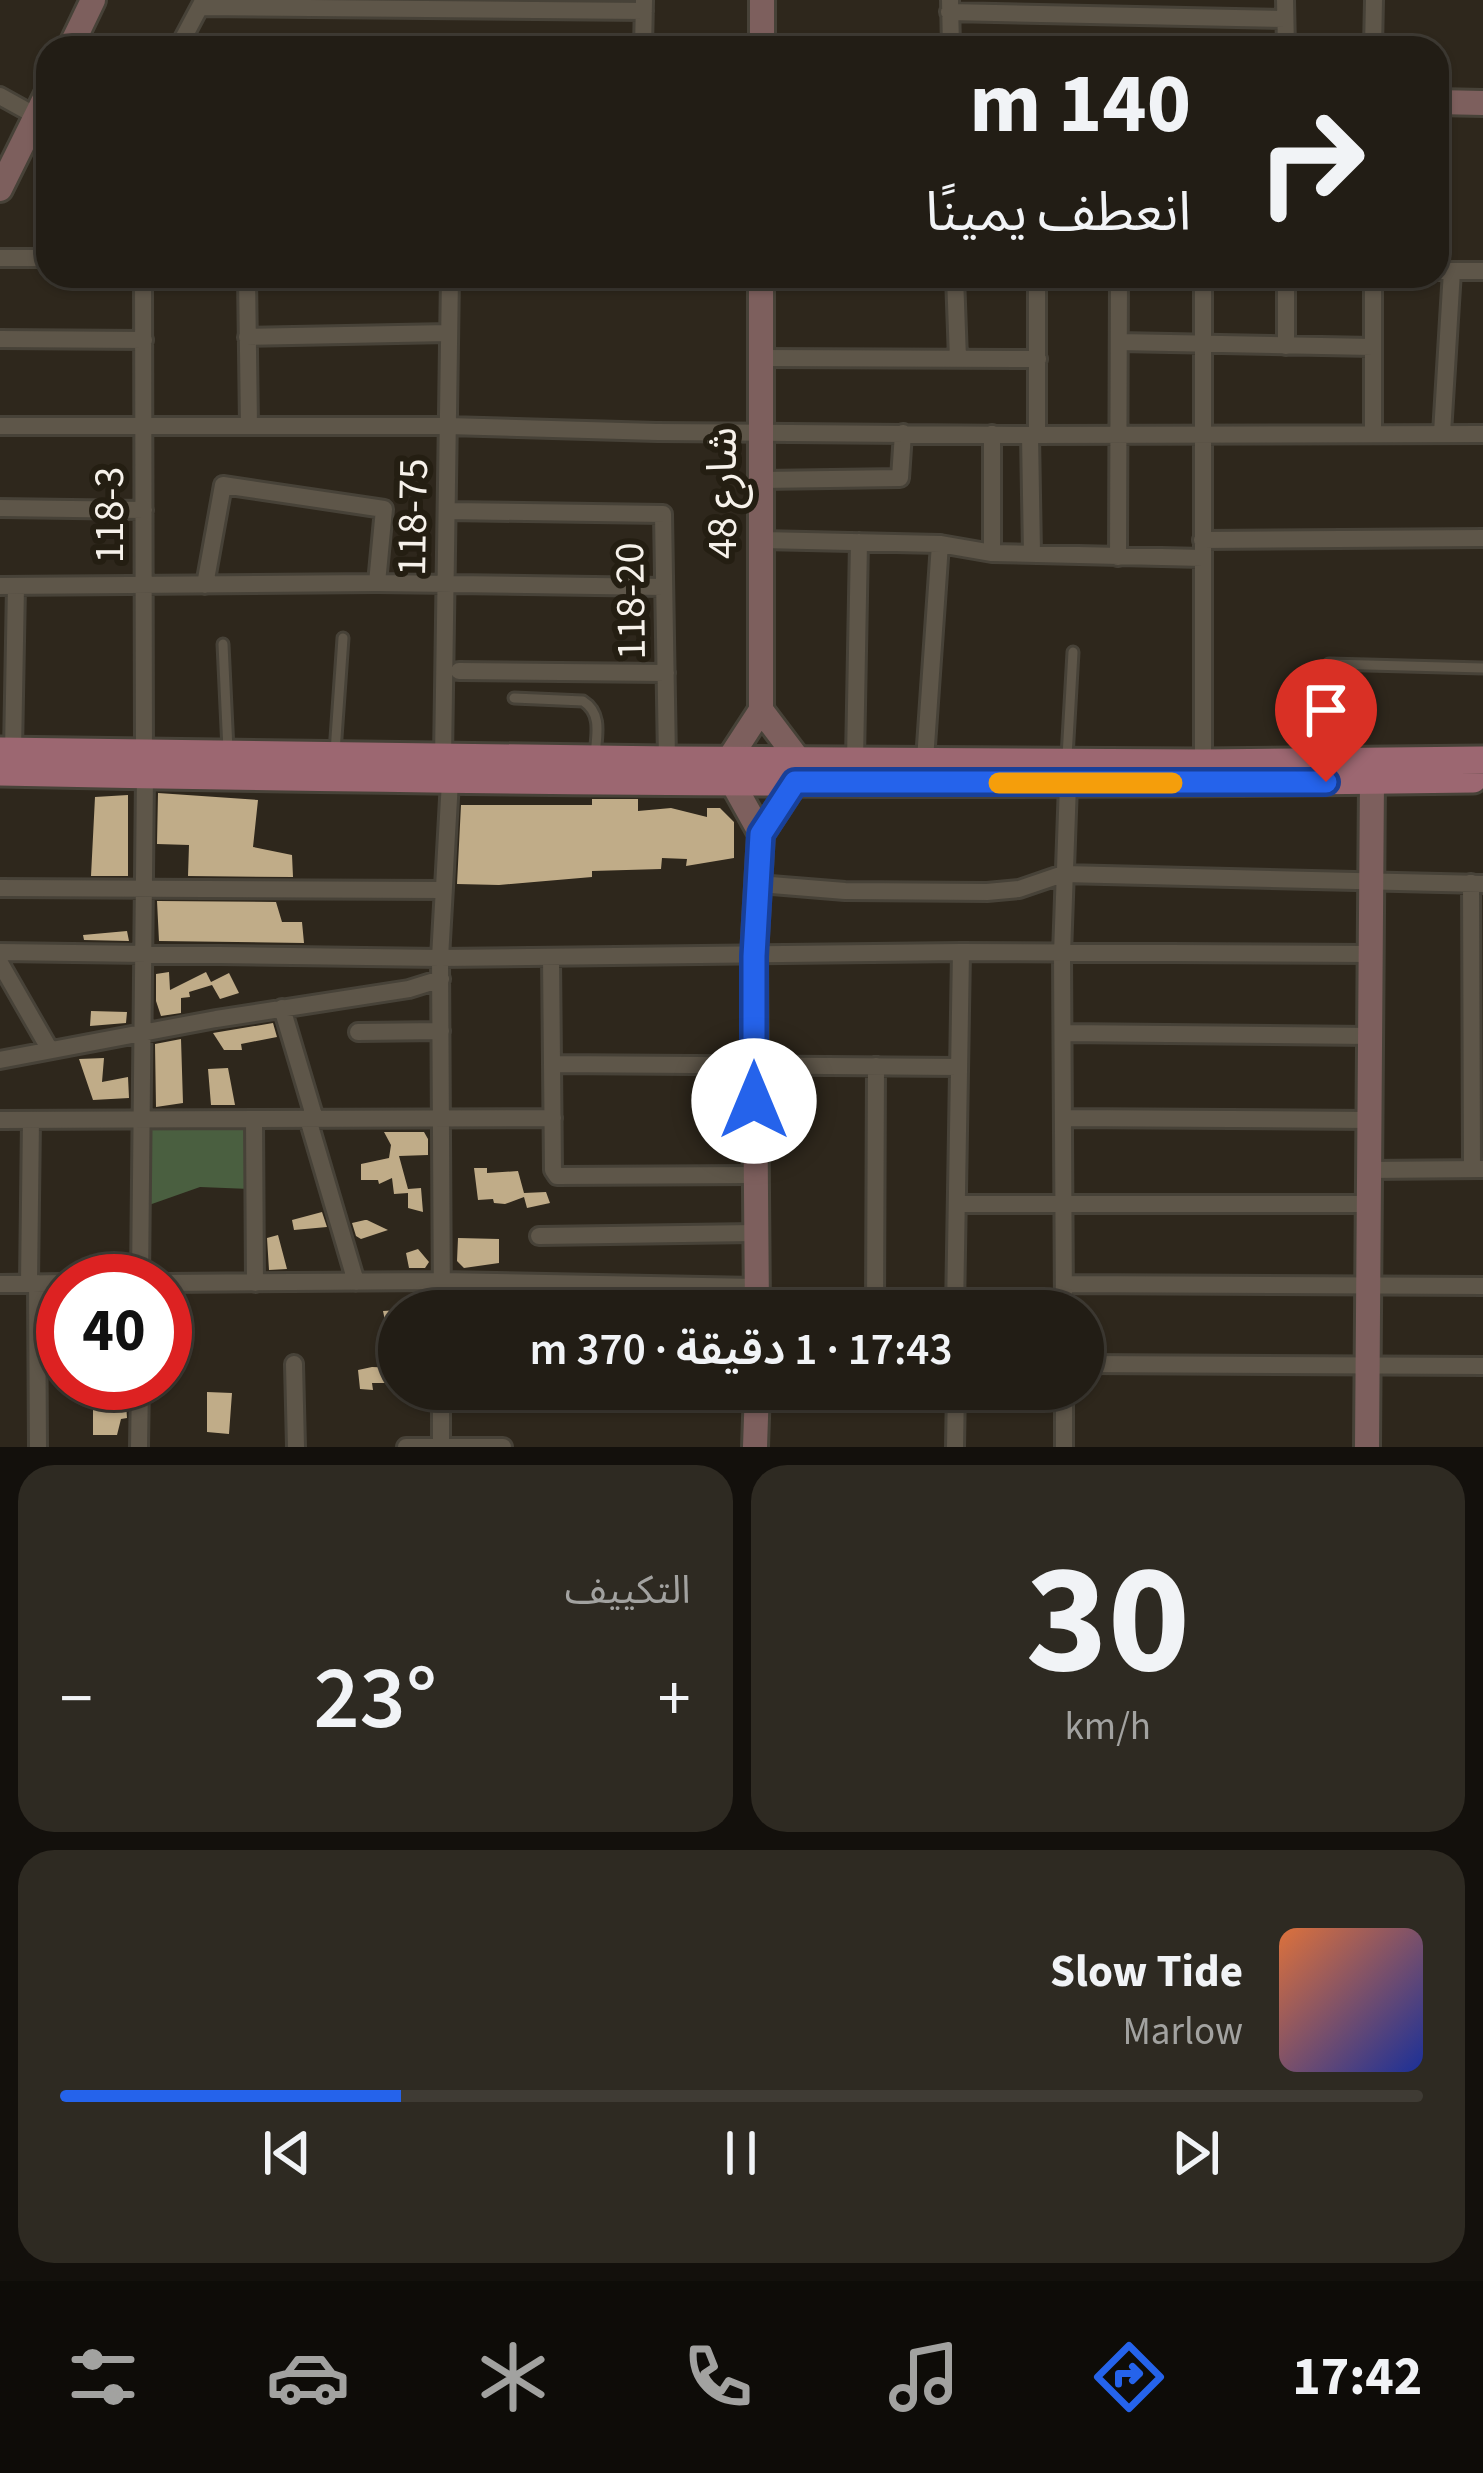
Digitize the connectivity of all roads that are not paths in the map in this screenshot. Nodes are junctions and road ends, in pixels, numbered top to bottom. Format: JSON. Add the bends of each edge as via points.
{"nodes":[{"id":1,"x":93,"y":0,"type":"edge"},
{"id":2,"x":762,"y":0,"type":"edge"},
{"id":3,"x":1374,"y":0,"type":"edge"},
{"id":4,"x":202,"y":4,"type":"edge"},
{"id":5,"x":532,"y":5,"type":"edge"},
{"id":6,"x":644,"y":6,"type":"edge"},
{"id":7,"x":950,"y":6,"type":"edge"},
{"id":8,"x":1285,"y":9,"type":"edge"},
{"id":9,"x":76,"y":36,"type":"edge"},
{"id":10,"x":185,"y":36,"type":"edge"},
{"id":11,"x":762,"y":36,"type":"edge"},
{"id":12,"x":951,"y":36,"type":"edge"},
{"id":13,"x":1373,"y":36,"type":"edge"},
{"id":14,"x":0,"y":96,"type":"edge"},
{"id":15,"x":1449,"y":103,"type":"edge"},
{"id":16,"x":1483,"y":103,"type":"edge"},
{"id":17,"x":36,"y":116,"type":"joint"},
{"id":18,"x":0,"y":189,"type":"edge"},
{"id":19,"x":0,"y":258,"type":"edge"},
{"id":20,"x":36,"y":258,"type":"edge"},
{"id":21,"x":1449,"y":271,"type":"edge"},
{"id":22,"x":1483,"y":272,"type":"edge"},
{"id":23,"x":143,"y":288,"type":"edge"},
{"id":24,"x":248,"y":288,"type":"edge"},
{"id":25,"x":450,"y":288,"type":"edge"},
{"id":26,"x":760,"y":288,"type":"edge"},
{"id":27,"x":955,"y":288,"type":"edge"},
{"id":28,"x":1037,"y":288,"type":"edge"},
{"id":29,"x":1119,"y":288,"type":"edge"},
{"id":30,"x":1203,"y":288,"type":"edge"},
{"id":31,"x":1286,"y":288,"type":"edge"},
{"id":32,"x":1373,"y":288,"type":"edge"},
{"id":33,"x":1444,"y":288,"type":"edge"},
{"id":34,"x":449,"y":333,"type":"junction"},
{"id":35,"x":247,"y":337,"type":"junction"},
{"id":36,"x":0,"y":339,"type":"edge"},
{"id":37,"x":144,"y":340,"type":"junction"},
{"id":38,"x":1118,"y":342,"type":"junction"},
{"id":39,"x":1204,"y":345,"type":"junction"},
{"id":40,"x":1286,"y":346,"type":"junction"},
{"id":41,"x":1373,"y":347,"type":"junction"},
{"id":42,"x":760,"y":358,"type":"junction"},
{"id":43,"x":958,"y":359,"type":"junction"},
{"id":44,"x":1038,"y":359,"type":"junction"},
{"id":45,"x":0,"y":426,"type":"edge"},
{"id":46,"x":144,"y":426,"type":"junction"},
{"id":47,"x":249,"y":426,"type":"junction"},
{"id":48,"x":448,"y":426,"type":"junction"},
{"id":49,"x":759,"y":433,"type":"junction"},
{"id":50,"x":903,"y":433,"type":"junction"},
{"id":51,"x":1373,"y":433,"type":"junction"},
{"id":52,"x":992,"y":434,"type":"junction"},
{"id":53,"x":1033,"y":434,"type":"junction"},
{"id":54,"x":1118,"y":434,"type":"junction"},
{"id":55,"x":1442,"y":434,"type":"junction"},
{"id":56,"x":1483,"y":434,"type":"edge"},
{"id":57,"x":1202,"y":435,"type":"junction"},
{"id":58,"x":760,"y":480,"type":"junction"},
{"id":59,"x":0,"y":508,"type":"edge"},
{"id":60,"x":144,"y":510,"type":"junction"},
{"id":61,"x":447,"y":511,"type":"junction"},
{"id":62,"x":1483,"y":538,"type":"edge"},
{"id":63,"x":760,"y":540,"type":"junction"},
{"id":64,"x":859,"y":542,"type":"junction"},
{"id":65,"x":940,"y":544,"type":"junction"},
{"id":66,"x":1202,"y":549,"type":"junction"},
{"id":67,"x":992,"y":554,"type":"junction"},
{"id":68,"x":1032,"y":554,"type":"junction"},
{"id":69,"x":1118,"y":557,"type":"junction"},
{"id":70,"x":377,"y":583,"type":"junction"},
{"id":71,"x":446,"y":584,"type":"junction"},
{"id":72,"x":144,"y":585,"type":"junction"},
{"id":73,"x":205,"y":585,"type":"junction"},
{"id":74,"x":8,"y":586,"type":"edge"},
{"id":75,"x":664,"y":587,"type":"junction"},
{"id":76,"x":343,"y":638,"type":"dead end"},
{"id":77,"x":223,"y":644,"type":"dead end"},
{"id":78,"x":1072,"y":652,"type":"dead end"},
{"id":79,"x":1329,"y":664,"type":"dead end"},
{"id":80,"x":1483,"y":668,"type":"edge"},
{"id":81,"x":459,"y":671,"type":"dead end"},
{"id":82,"x":666,"y":673,"type":"junction"},
{"id":83,"x":514,"y":698,"type":"dead end"},
{"id":84,"x":761,"y":710,"type":"junction"},
{"id":85,"x":228,"y":755,"type":"junction"},
{"id":86,"x":335,"y":757,"type":"junction"},
{"id":87,"x":4,"y":758,"type":"edge"},
{"id":88,"x":595,"y":760,"type":"junction"},
{"id":89,"x":667,"y":760,"type":"junction"},
{"id":90,"x":855,"y":760,"type":"junction"},
{"id":91,"x":925,"y":760,"type":"junction"},
{"id":92,"x":1483,"y":760,"type":"edge"},
{"id":93,"x":1202,"y":764,"type":"junction"},
{"id":94,"x":145,"y":765,"type":"junction"},
{"id":95,"x":447,"y":770,"type":"junction"},
{"id":96,"x":796,"y":770,"type":"junction"},
{"id":97,"x":731,"y":771,"type":"junction"},
{"id":98,"x":1068,"y":773,"type":"junction"},
{"id":99,"x":1483,"y":779,"type":"edge"},
{"id":100,"x":1372,"y":780,"type":"junction"},
{"id":101,"x":761,"y":834,"type":"junction"},
{"id":102,"x":1063,"y":874,"type":"junction"},
{"id":103,"x":1371,"y":880,"type":"junction"},
{"id":104,"x":758,"y":884,"type":"junction"},
{"id":105,"x":1477,"y":884,"type":"edge"},
{"id":106,"x":0,"y":888,"type":"edge"},
{"id":107,"x":143,"y":890,"type":"junction"},
{"id":108,"x":443,"y":890,"type":"junction"},
{"id":109,"x":0,"y":952,"type":"edge"},
{"id":110,"x":961,"y":952,"type":"junction"},
{"id":111,"x":142,"y":953,"type":"junction"},
{"id":112,"x":1062,"y":954,"type":"junction"},
{"id":113,"x":1371,"y":954,"type":"junction"},
{"id":114,"x":754,"y":956,"type":"junction"},
{"id":115,"x":551,"y":957,"type":"junction"},
{"id":116,"x":440,"y":958,"type":"junction"},
{"id":117,"x":0,"y":963,"type":"edge"},
{"id":118,"x":441,"y":980,"type":"junction"},
{"id":119,"x":282,"y":1008,"type":"junction"},
{"id":120,"x":440,"y":1031,"type":"junction"},
{"id":121,"x":358,"y":1032,"type":"dead end"},
{"id":122,"x":142,"y":1033,"type":"junction"},
{"id":123,"x":1063,"y":1033,"type":"junction"},
{"id":124,"x":1370,"y":1036,"type":"junction"},
{"id":125,"x":50,"y":1050,"type":"junction"},
{"id":126,"x":0,"y":1060,"type":"edge"},
{"id":127,"x":552,"y":1064,"type":"junction"},
{"id":128,"x":754,"y":1064,"type":"junction"},
{"id":129,"x":876,"y":1066,"type":"junction"},
{"id":130,"x":959,"y":1067,"type":"junction"},
{"id":131,"x":440,"y":1118,"type":"junction"},
{"id":132,"x":553,"y":1118,"type":"junction"},
{"id":133,"x":1064,"y":1118,"type":"junction"},
{"id":134,"x":312,"y":1119,"type":"junction"},
{"id":135,"x":0,"y":1120,"type":"edge"},
{"id":136,"x":31,"y":1120,"type":"junction"},
{"id":137,"x":141,"y":1120,"type":"junction"},
{"id":138,"x":254,"y":1120,"type":"junction"},
{"id":139,"x":1370,"y":1120,"type":"junction"},
{"id":140,"x":1477,"y":1169,"type":"edge"},
{"id":141,"x":1369,"y":1170,"type":"junction"},
{"id":142,"x":754,"y":1175,"type":"junction"},
{"id":143,"x":1063,"y":1203,"type":"junction"},
{"id":144,"x":958,"y":1204,"type":"junction"},
{"id":145,"x":1369,"y":1204,"type":"junction"},
{"id":146,"x":755,"y":1233,"type":"junction"},
{"id":147,"x":539,"y":1236,"type":"dead end"},
{"id":148,"x":140,"y":1254,"type":"edge"},
{"id":149,"x":442,"y":1281,"type":"junction"},
{"id":150,"x":255,"y":1282,"type":"junction"},
{"id":151,"x":356,"y":1282,"type":"junction"},
{"id":152,"x":33,"y":1283,"type":"junction"},
{"id":153,"x":192,"y":1283,"type":"edge"},
{"id":154,"x":0,"y":1284,"type":"edge"},
{"id":155,"x":1064,"y":1284,"type":"junction"},
{"id":156,"x":1368,"y":1285,"type":"junction"},
{"id":157,"x":1483,"y":1286,"type":"edge"},
{"id":158,"x":624,"y":1287,"type":"junction"},
{"id":159,"x":442,"y":1290,"type":"edge"},
{"id":160,"x":624,"y":1290,"type":"edge"},
{"id":161,"x":657,"y":1290,"type":"edge"},
{"id":162,"x":757,"y":1290,"type":"edge"},
{"id":163,"x":875,"y":1290,"type":"edge"},
{"id":164,"x":956,"y":1290,"type":"edge"},
{"id":165,"x":1064,"y":1290,"type":"edge"},
{"id":166,"x":294,"y":1364,"type":"dead end"},
{"id":167,"x":1104,"y":1364,"type":"edge"},
{"id":168,"x":1368,"y":1365,"type":"junction"},
{"id":169,"x":1483,"y":1366,"type":"edge"},
{"id":170,"x":140,"y":1410,"type":"edge"},
{"id":171,"x":441,"y":1410,"type":"edge"},
{"id":172,"x":756,"y":1410,"type":"edge"},
{"id":173,"x":956,"y":1410,"type":"edge"},
{"id":174,"x":1064,"y":1410,"type":"edge"},
{"id":175,"x":441,"y":1446,"type":"edge"},
{"id":176,"x":38,"y":1447,"type":"edge"},
{"id":177,"x":139,"y":1447,"type":"edge"},
{"id":178,"x":296,"y":1447,"type":"edge"},
{"id":179,"x":406,"y":1447,"type":"edge"},
{"id":180,"x":503,"y":1447,"type":"edge"},
{"id":181,"x":755,"y":1447,"type":"edge"},
{"id":182,"x":955,"y":1447,"type":"edge"},
{"id":183,"x":1064,"y":1447,"type":"edge"},
{"id":184,"x":1367,"y":1447,"type":"edge"}],
"edges":[{"from":1,"to":9,"type":"street"},
{"from":2,"to":11,"type":"street"},
{"from":3,"to":13,"type":"street"},
{"from":4,"to":5,"type":"street"},
{"from":4,"to":10,"type":"street"},
{"from":5,"to":6,"type":"street"},
{"from":7,"to":8,"type":"street"},
{"from":7,"to":12,"type":"street"},
{"from":14,"to":17,"type":"street"},
{"from":15,"to":16,"type":"street"},
{"from":17,"to":18,"type":"street"},
{"from":19,"to":20,"type":"street"},
{"from":21,"to":22,"type":"street"},
{"from":23,"to":37,"type":"street","name":"118-3"},
{"from":24,"to":35,"type":"street"},
{"from":25,"to":34,"type":"street","name":"118-75"},
{"from":26,"to":42,"type":"street","name":"شارع 48"},
{"from":27,"to":43,"type":"street"},
{"from":28,"to":44,"type":"street"},
{"from":29,"to":38,"type":"street"},
{"from":30,"to":39,"type":"street"},
{"from":31,"to":40,"type":"street"},
{"from":32,"to":41,"type":"street"},
{"from":33,"to":55,"type":"street"},
{"from":34,"to":35,"type":"street"},
{"from":34,"to":48,"type":"street","name":"118-75"},
{"from":35,"to":47,"type":"street"},
{"from":36,"to":37,"type":"street"},
{"from":37,"to":46,"type":"street","name":"118-3"},
{"from":38,"to":39,"type":"street"},
{"from":38,"to":54,"type":"street"},
{"from":39,"to":40,"type":"street"},
{"from":39,"to":57,"type":"street"},
{"from":40,"to":41,"type":"street"},
{"from":41,"to":51,"type":"street"},
{"from":42,"to":43,"type":"street"},
{"from":42,"to":49,"type":"street","name":"شارع 48"},
{"from":43,"to":44,"type":"street"},
{"from":44,"to":53,"type":"street"},
{"from":45,"to":46,"type":"street"},
{"from":46,"to":47,"type":"street"},
{"from":46,"to":60,"type":"street","name":"118-3"},
{"from":47,"to":48,"type":"street"},
{"from":48,"to":49,"type":"street"},
{"from":48,"to":61,"type":"street","name":"118-75"},
{"from":49,"to":50,"type":"street"},
{"from":49,"to":58,"type":"street","name":"شارع 48"},
{"from":50,"to":52,"type":"street"},
{"from":50,"to":58,"type":"street","via":[[900,478]]},
{"from":51,"to":55,"type":"street"},
{"from":51,"to":57,"type":"street"},
{"from":52,"to":53,"type":"street"},
{"from":52,"to":67,"type":"street"},
{"from":53,"to":54,"type":"street"},
{"from":53,"to":68,"type":"street"},
{"from":54,"to":57,"type":"street"},
{"from":54,"to":69,"type":"street"},
{"from":55,"to":56,"type":"street"},
{"from":57,"to":66,"type":"street"},
{"from":58,"to":63,"type":"street","name":"شارع 48"},
{"from":59,"to":60,"type":"street"},
{"from":60,"to":72,"type":"street","name":"118-3"},
{"from":61,"to":71,"type":"street","name":"118-75"},
{"from":61,"to":75,"type":"street","name":"118-20","via":[[663,514]]},
{"from":62,"to":66,"type":"street"},
{"from":63,"to":64,"type":"street"},
{"from":63,"to":84,"type":"street","name":"شارع 48"},
{"from":64,"to":65,"type":"street"},
{"from":64,"to":90,"type":"street"},
{"from":65,"to":67,"type":"street"},
{"from":65,"to":91,"type":"street"},
{"from":66,"to":69,"type":"street"},
{"from":66,"to":93,"type":"street"},
{"from":67,"to":68,"type":"street"},
{"from":68,"to":69,"type":"street"},
{"from":70,"to":71,"type":"street"},
{"from":70,"to":73,"type":"street"},
{"from":70,"to":73,"type":"street","via":[[384,509],[224,485]]},
{"from":71,"to":75,"type":"street"},
{"from":71,"to":95,"type":"street","name":"118-75"},
{"from":72,"to":73,"type":"street"},
{"from":72,"to":74,"type":"street"},
{"from":72,"to":94,"type":"street","name":"118-3"},
{"from":74,"to":87,"type":"street"},
{"from":75,"to":82,"type":"street","name":"118-20"},
{"from":76,"to":86,"type":"lane"},
{"from":77,"to":85,"type":"lane"},
{"from":78,"to":98,"type":"lane"},
{"from":79,"to":80,"type":"lane"},
{"from":81,"to":82,"type":"street"},
{"from":82,"to":89,"type":"street","name":"118-20"},
{"from":83,"to":88,"type":"lane","via":[[590,705]]},
{"from":84,"to":96,"type":"street"},
{"from":84,"to":97,"type":"street"},
{"from":85,"to":86,"type":"main road"},
{"from":85,"to":94,"type":"main road"},
{"from":86,"to":95,"type":"main road"},
{"from":87,"to":94,"type":"main road"},
{"from":88,"to":89,"type":"main road"},
{"from":88,"to":95,"type":"main road"},
{"from":89,"to":97,"type":"main road"},
{"from":90,"to":91,"type":"main road"},
{"from":90,"to":96,"type":"main road"},
{"from":91,"to":98,"type":"main road"},
{"from":92,"to":93,"type":"main road"},
{"from":93,"to":98,"type":"main road"},
{"from":94,"to":95,"type":"main road"},
{"from":94,"to":107,"type":"street","name":"118-3"},
{"from":95,"to":97,"type":"main road"},
{"from":95,"to":108,"type":"street","name":"118-75"},
{"from":96,"to":97,"type":"main road"},
{"from":96,"to":98,"type":"main road"},
{"from":96,"to":101,"type":"street"},
{"from":97,"to":101,"type":"street"},
{"from":98,"to":100,"type":"main road"},
{"from":98,"to":102,"type":"street"},
{"from":99,"to":100,"type":"main road"},
{"from":100,"to":103,"type":"street"},
{"from":101,"to":104,"type":"street"},
{"from":102,"to":103,"type":"street"},
{"from":102,"to":104,"type":"street","via":[[987,892]]},
{"from":102,"to":112,"type":"street"},
{"from":103,"to":105,"type":"street"},
{"from":103,"to":113,"type":"street"},
{"from":104,"to":114,"type":"street"},
{"from":105,"to":140,"type":"street"},
{"from":106,"to":107,"type":"street"},
{"from":107,"to":108,"type":"street"},
{"from":107,"to":111,"type":"street","name":"118-3"},
{"from":108,"to":116,"type":"street","name":"118-75"},
{"from":109,"to":111,"type":"street"},
{"from":110,"to":112,"type":"street"},
{"from":110,"to":114,"type":"street"},
{"from":110,"to":130,"type":"street"},
{"from":111,"to":116,"type":"street"},
{"from":111,"to":122,"type":"street","name":"118-3"},
{"from":112,"to":113,"type":"street"},
{"from":112,"to":123,"type":"street"},
{"from":113,"to":124,"type":"street"},
{"from":114,"to":115,"type":"street"},
{"from":114,"to":128,"type":"street"},
{"from":115,"to":116,"type":"street"},
{"from":115,"to":127,"type":"street"},
{"from":116,"to":118,"type":"street","name":"118-75"},
{"from":117,"to":125,"type":"street"},
{"from":118,"to":119,"type":"street"},
{"from":118,"to":120,"type":"street","name":"118-75"},
{"from":119,"to":122,"type":"street"},
{"from":119,"to":134,"type":"street"},
{"from":120,"to":121,"type":"street"},
{"from":120,"to":131,"type":"street","name":"118-75"},
{"from":122,"to":125,"type":"street"},
{"from":122,"to":137,"type":"street","name":"118-3"},
{"from":123,"to":124,"type":"street"},
{"from":123,"to":133,"type":"street"},
{"from":124,"to":139,"type":"street"},
{"from":125,"to":126,"type":"street"},
{"from":127,"to":128,"type":"street"},
{"from":127,"to":132,"type":"street"},
{"from":128,"to":129,"type":"street"},
{"from":128,"to":142,"type":"street"},
{"from":129,"to":130,"type":"street"},
{"from":129,"to":163,"type":"street"},
{"from":130,"to":144,"type":"street"},
{"from":131,"to":132,"type":"street"},
{"from":131,"to":134,"type":"street"},
{"from":131,"to":149,"type":"street","name":"118-75"},
{"from":132,"to":142,"type":"street","via":[[557,1176]]},
{"from":133,"to":139,"type":"street"},
{"from":133,"to":143,"type":"street"},
{"from":134,"to":138,"type":"street"},
{"from":134,"to":151,"type":"street"},
{"from":135,"to":136,"type":"street"},
{"from":136,"to":137,"type":"street"},
{"from":136,"to":152,"type":"street"},
{"from":137,"to":138,"type":"street"},
{"from":137,"to":148,"type":"street","name":"118-3"},
{"from":138,"to":150,"type":"street"},
{"from":139,"to":141,"type":"street"},
{"from":140,"to":141,"type":"street"},
{"from":141,"to":145,"type":"street"},
{"from":142,"to":146,"type":"street"},
{"from":143,"to":144,"type":"street"},
{"from":143,"to":145,"type":"street"},
{"from":143,"to":155,"type":"street"},
{"from":144,"to":164,"type":"street"},
{"from":145,"to":156,"type":"street"},
{"from":146,"to":147,"type":"street"},
{"from":146,"to":162,"type":"street"},
{"from":149,"to":151,"type":"street"},
{"from":149,"to":158,"type":"street"},
{"from":149,"to":159,"type":"street","name":"118-75"},
{"from":150,"to":151,"type":"street"},
{"from":150,"to":153,"type":"street"},
{"from":152,"to":154,"type":"street"},
{"from":152,"to":176,"type":"street"},
{"from":155,"to":156,"type":"street"},
{"from":155,"to":165,"type":"street"},
{"from":156,"to":157,"type":"street"},
{"from":156,"to":168,"type":"street"},
{"from":158,"to":160,"type":"street"},
{"from":158,"to":161,"type":"street"},
{"from":166,"to":178,"type":"street"},
{"from":167,"to":168,"type":"street"},
{"from":168,"to":169,"type":"street"},
{"from":168,"to":184,"type":"street"},
{"from":170,"to":177,"type":"street"},
{"from":171,"to":175,"type":"street"},
{"from":172,"to":181,"type":"street"},
{"from":173,"to":182,"type":"street"},
{"from":174,"to":183,"type":"street"},
{"from":175,"to":179,"type":"street"},
{"from":175,"to":180,"type":"street"}]}
